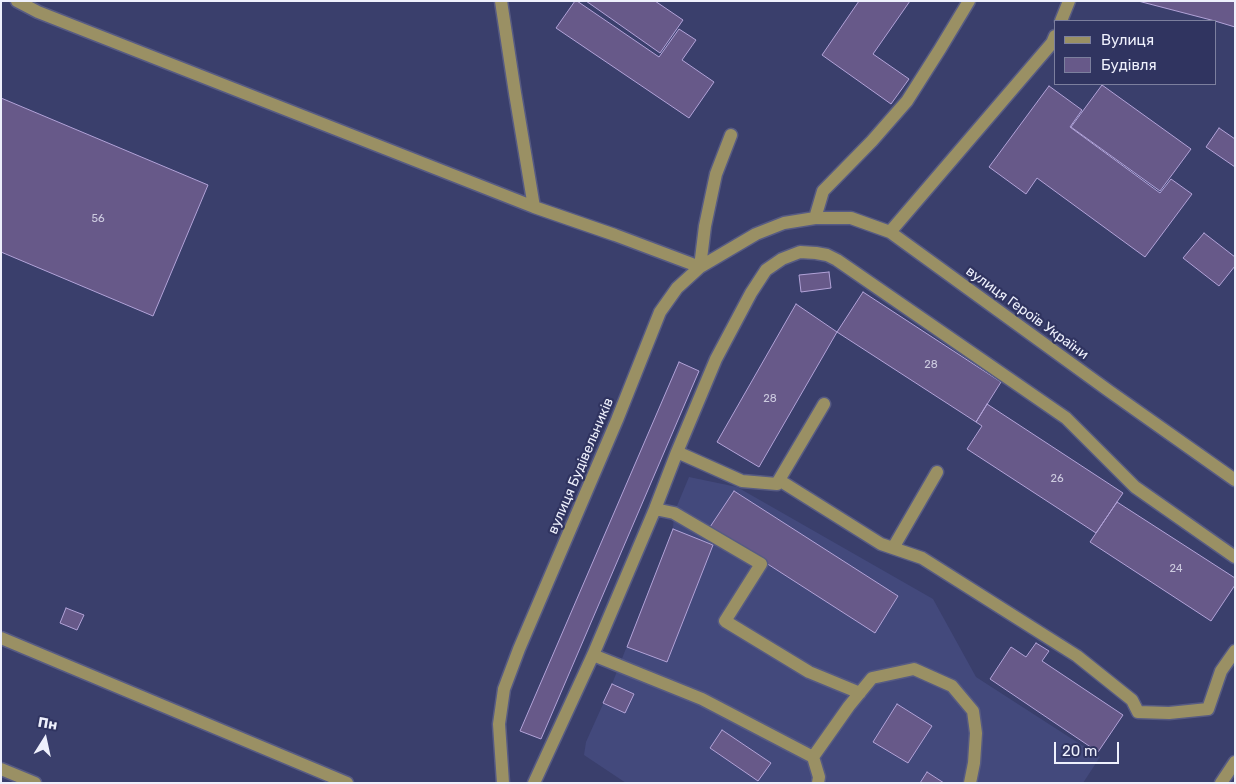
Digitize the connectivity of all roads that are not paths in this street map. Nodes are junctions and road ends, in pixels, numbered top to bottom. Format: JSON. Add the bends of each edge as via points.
{"nodes":[{"id":1,"x":16,"y":1,"type":"edge"},
{"id":2,"x":501,"y":1,"type":"edge"},
{"id":3,"x":969,"y":1,"type":"edge"},
{"id":4,"x":1069,"y":1,"type":"edge"},
{"id":5,"x":1061,"y":20,"type":"edge"},
{"id":6,"x":1054,"y":38,"type":"edge"},
{"id":7,"x":730,"y":135,"type":"dead end"},
{"id":8,"x":534,"y":206,"type":"junction"},
{"id":9,"x":815,"y":218,"type":"junction"},
{"id":10,"x":784,"y":223,"type":"joint"},
{"id":11,"x":890,"y":232,"type":"junction"},
{"id":12,"x":700,"y":267,"type":"junction"},
{"id":13,"x":824,"y":404,"type":"dead end"},
{"id":14,"x":677,"y":452,"type":"junction"},
{"id":15,"x":937,"y":472,"type":"dead end"},
{"id":16,"x":779,"y":480,"type":"junction"},
{"id":17,"x":1235,"y":480,"type":"edge"},
{"id":18,"x":655,"y":509,"type":"junction"},
{"id":19,"x":893,"y":548,"type":"junction"},
{"id":20,"x":1235,"y":557,"type":"edge"},
{"id":21,"x":1,"y":638,"type":"edge"},
{"id":22,"x":1235,"y":651,"type":"edge"},
{"id":23,"x":593,"y":655,"type":"junction"},
{"id":24,"x":860,"y":693,"type":"junction"},
{"id":25,"x":813,"y":757,"type":"junction"},
{"id":26,"x":1235,"y":762,"type":"edge"},
{"id":27,"x":1,"y":768,"type":"edge"},
{"id":28,"x":35,"y":783,"type":"edge"},
{"id":29,"x":346,"y":783,"type":"edge"},
{"id":30,"x":503,"y":783,"type":"edge"},
{"id":31,"x":534,"y":783,"type":"edge"},
{"id":32,"x":818,"y":783,"type":"edge"},
{"id":33,"x":970,"y":783,"type":"edge"},
{"id":34,"x":1221,"y":783,"type":"edge"}],
"edges":[{"from":1,"to":8,"type":"street"},
{"from":2,"to":8,"type":"street"},
{"from":3,"to":9,"type":"street","via":[[907,101],[822,192]]},
{"from":4,"to":5,"type":"street"},
{"from":6,"to":11,"type":"street"},
{"from":7,"to":12,"type":"street","via":[[716,174]]},
{"from":8,"to":12,"type":"street"},
{"from":9,"to":10,"type":"street","name":"вулиця Героїв України"},
{"from":9,"to":11,"type":"street","name":"вулиця Героїв України","via":[[851,218]]},
{"from":10,"to":12,"type":"street","name":"вулиця Будівельників","via":[[756,234]]},
{"from":11,"to":17,"type":"street","name":"вулиця Героїв України"},
{"from":12,"to":30,"type":"street","name":"вулиця Будівельників","via":[[677,288],[660,312],[519,649],[504,689],[499,724]]},
{"from":13,"to":16,"type":"street"},
{"from":14,"to":16,"type":"street","via":[[742,481],[776,484]]},
{"from":14,"to":18,"type":"street"},
{"from":14,"to":20,"type":"street","via":[[716,359],[766,270],[800,252],[827,255],[1066,418],[1135,487]]},
{"from":15,"to":19,"type":"street"},
{"from":16,"to":19,"type":"street","via":[[881,544]]},
{"from":18,"to":23,"type":"street"},
{"from":18,"to":24,"type":"street","via":[[674,513],[761,564],[725,621],[809,672]]},
{"from":19,"to":22,"type":"street","via":[[922,558],[1077,656],[1132,700],[1138,712],[1208,709],[1221,671]]},
{"from":21,"to":29,"type":"street"},
{"from":23,"to":25,"type":"street","via":[[702,699]]},
{"from":23,"to":31,"type":"street"},
{"from":24,"to":25,"type":"street"},
{"from":24,"to":33,"type":"street","via":[[872,678],[914,669],[952,686],[973,711],[976,733]]},
{"from":25,"to":32,"type":"street"},
{"from":26,"to":34,"type":"street"},
{"from":27,"to":28,"type":"street"}]}
